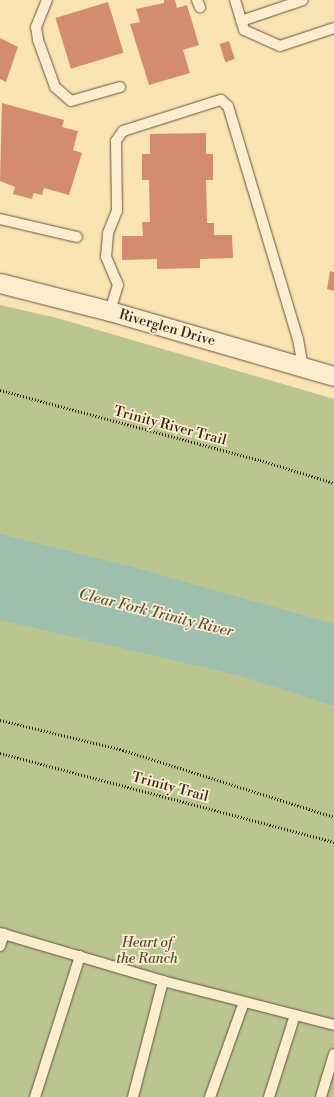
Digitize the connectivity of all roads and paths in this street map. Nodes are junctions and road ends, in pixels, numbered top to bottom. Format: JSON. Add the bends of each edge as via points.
{"nodes":[{"id":1,"x":47,"y":0,"type":"edge"},
{"id":2,"x":235,"y":0,"type":"edge"},
{"id":3,"x":303,"y":0,"type":"edge"},
{"id":4,"x":241,"y":21,"type":"junction"},
{"id":5,"x":334,"y":28,"type":"edge"},
{"id":6,"x":120,"y":87,"type":"dead end"},
{"id":7,"x":0,"y":219,"type":"edge"},
{"id":8,"x":77,"y":237,"type":"dead end"},
{"id":9,"x":0,"y":283,"type":"edge"},
{"id":10,"x":110,"y":311,"type":"junction"},
{"id":11,"x":303,"y":368,"type":"junction"},
{"id":12,"x":334,"y":376,"type":"edge"},
{"id":13,"x":0,"y":390,"type":"edge"},
{"id":14,"x":334,"y":483,"type":"edge"},
{"id":15,"x":0,"y":720,"type":"edge"},
{"id":16,"x":0,"y":753,"type":"edge"},
{"id":17,"x":334,"y":817,"type":"edge"},
{"id":18,"x":334,"y":842,"type":"edge"},
{"id":19,"x":2,"y":934,"type":"edge"},
{"id":20,"x":0,"y":946,"type":"edge"},
{"id":21,"x":80,"y":956,"type":"junction"},
{"id":22,"x":163,"y":981,"type":"junction"},
{"id":23,"x":244,"y":1002,"type":"junction"},
{"id":24,"x":295,"y":1015,"type":"junction"},
{"id":25,"x":334,"y":1025,"type":"edge"},
{"id":26,"x":334,"y":1054,"type":"edge"},
{"id":27,"x":35,"y":1097,"type":"edge"},
{"id":28,"x":132,"y":1097,"type":"edge"},
{"id":29,"x":210,"y":1097,"type":"edge"},
{"id":30,"x":269,"y":1097,"type":"edge"},
{"id":31,"x":321,"y":1097,"type":"edge"}],
"edges":[{"from":1,"to":6,"type":"lane","via":[[36,27],[38,40],[55,87],[71,101]]},
{"from":2,"to":4,"type":"lane"},
{"from":3,"to":4,"type":"lane"},
{"from":4,"to":5,"type":"lane","via":[[244,30],[280,46]]},
{"from":7,"to":8,"type":"lane"},
{"from":9,"to":10,"type":"street","name":"Riverglen Drive"},
{"from":10,"to":11,"type":"street","name":"Riverglen Drive"},
{"from":10,"to":11,"type":"lane","via":[[118,285],[106,257],[108,233],[117,211],[116,141],[123,131],[221,100],[228,106],[298,338]]},
{"from":11,"to":12,"type":"street","name":"Riverglen Drive"},
{"from":13,"to":14,"type":"path","name":"Trinity River Trail","via":[[260,460]]},
{"from":15,"to":17,"type":"path","via":[[123,750]]},
{"from":16,"to":18,"type":"path","name":"Trinity Trail"},
{"from":19,"to":20,"type":"lane"},
{"from":19,"to":21,"type":"lane"},
{"from":21,"to":22,"type":"lane"},
{"from":21,"to":27,"type":"lane"},
{"from":22,"to":23,"type":"lane"},
{"from":22,"to":28,"type":"lane"},
{"from":23,"to":24,"type":"lane"},
{"from":23,"to":29,"type":"lane"},
{"from":24,"to":25,"type":"lane"},
{"from":24,"to":30,"type":"lane"},
{"from":26,"to":31,"type":"lane"}]}
